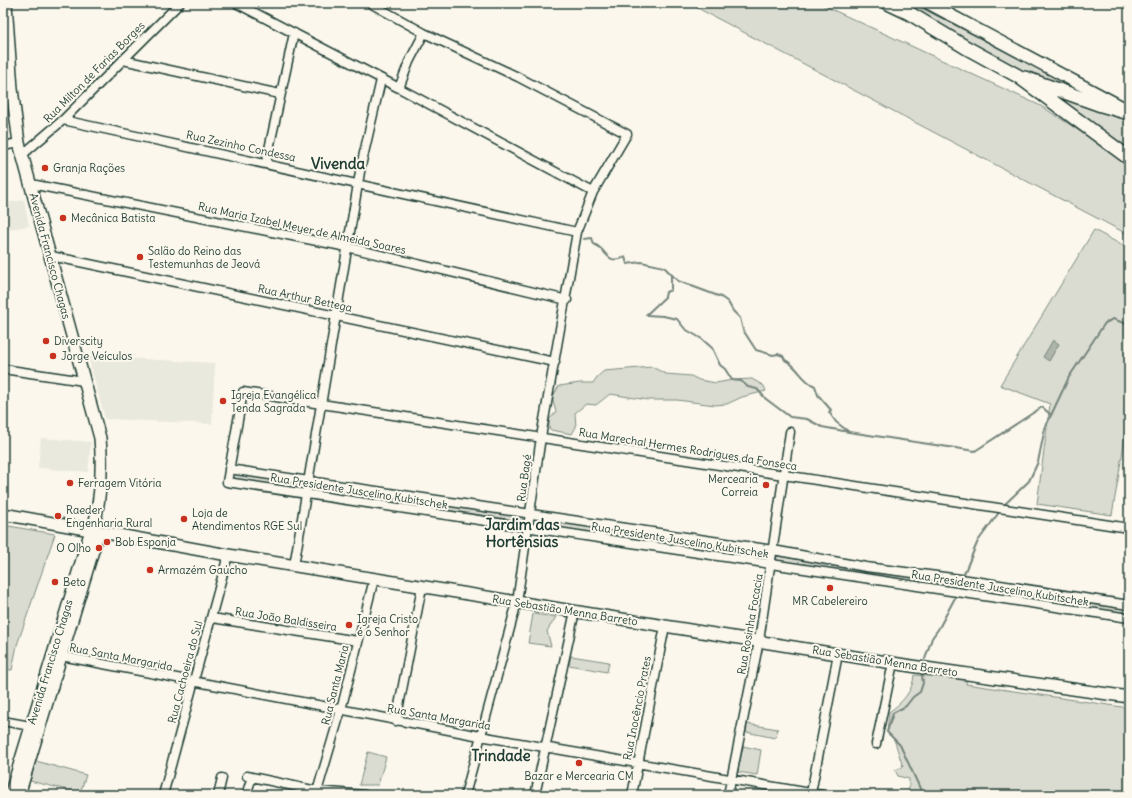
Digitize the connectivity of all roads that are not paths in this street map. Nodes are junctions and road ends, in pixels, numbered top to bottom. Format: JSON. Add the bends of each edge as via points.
{"nodes":[{"id":1,"x":6,"y":3,"type":"edge"},
{"id":2,"x":180,"y":3,"type":"edge"},
{"id":3,"x":236,"y":3,"type":"edge"},
{"id":4,"x":370,"y":3,"type":"edge"},
{"id":5,"x":888,"y":3,"type":"edge"},
{"id":6,"x":928,"y":3,"type":"edge"},
{"id":7,"x":294,"y":33,"type":"junction"},
{"id":8,"x":424,"y":33,"type":"junction"},
{"id":9,"x":123,"y":60,"type":"junction"},
{"id":10,"x":1018,"y":76,"type":"junction"},
{"id":11,"x":381,"y":80,"type":"junction"},
{"id":12,"x":399,"y":88,"type":"junction"},
{"id":13,"x":280,"y":94,"type":"junction"},
{"id":14,"x":1129,"y":112,"type":"edge"},
{"id":15,"x":63,"y":120,"type":"junction"},
{"id":16,"x":19,"y":143,"type":"junction"},
{"id":17,"x":3,"y":146,"type":"edge"},
{"id":18,"x":22,"y":155,"type":"junction"},
{"id":19,"x":1129,"y":158,"type":"edge"},
{"id":20,"x":266,"y":163,"type":"junction"},
{"id":21,"x":358,"y":183,"type":"junction"},
{"id":22,"x":31,"y":184,"type":"junction"},
{"id":23,"x":593,"y":192,"type":"junction"},
{"id":24,"x":578,"y":232,"type":"junction"},
{"id":25,"x":347,"y":247,"type":"junction"},
{"id":26,"x":51,"y":256,"type":"junction"},
{"id":27,"x":567,"y":300,"type":"junction"},
{"id":28,"x":334,"y":316,"type":"junction"},
{"id":29,"x":555,"y":362,"type":"junction"},
{"id":30,"x":3,"y":369,"type":"edge"},
{"id":31,"x":84,"y":382,"type":"junction"},
{"id":32,"x":321,"y":403,"type":"junction"},
{"id":33,"x":790,"y":432,"type":"dead end"},
{"id":34,"x":541,"y":437,"type":"junction"},
{"id":35,"x":229,"y":469,"type":"junction"},
{"id":36,"x":783,"y":476,"type":"junction"},
{"id":37,"x":309,"y":481,"type":"junction"},
{"id":38,"x":388,"y":493,"type":"junction"},
{"id":39,"x":306,"y":494,"type":"junction"},
{"id":40,"x":386,"y":506,"type":"junction"},
{"id":41,"x":3,"y":514,"type":"edge"},
{"id":42,"x":530,"y":514,"type":"junction"},
{"id":43,"x":603,"y":524,"type":"junction"},
{"id":44,"x":529,"y":527,"type":"junction"},
{"id":45,"x":1129,"y":528,"type":"edge"},
{"id":46,"x":94,"y":530,"type":"junction"},
{"id":47,"x":672,"y":535,"type":"junction"},
{"id":48,"x":601,"y":539,"type":"junction"},
{"id":49,"x":670,"y":550,"type":"junction"},
{"id":50,"x":773,"y":550,"type":"junction"},
{"id":51,"x":228,"y":555,"type":"junction"},
{"id":52,"x":294,"y":566,"type":"junction"},
{"id":53,"x":771,"y":566,"type":"junction"},
{"id":54,"x":374,"y":579,"type":"junction"},
{"id":55,"x":422,"y":586,"type":"junction"},
{"id":56,"x":517,"y":602,"type":"junction"},
{"id":57,"x":1129,"y":605,"type":"edge"},
{"id":58,"x":575,"y":611,"type":"junction"},
{"id":59,"x":212,"y":618,"type":"junction"},
{"id":60,"x":1129,"y":618,"type":"edge"},
{"id":61,"x":665,"y":626,"type":"junction"},
{"id":62,"x":759,"y":641,"type":"junction"},
{"id":63,"x":358,"y":642,"type":"junction"},
{"id":64,"x":838,"y":654,"type":"junction"},
{"id":65,"x":57,"y":656,"type":"junction"},
{"id":66,"x":893,"y":663,"type":"junction"},
{"id":67,"x":194,"y":682,"type":"junction"},
{"id":68,"x":1129,"y":697,"type":"edge"},
{"id":69,"x":341,"y":710,"type":"junction"},
{"id":70,"x":3,"y":721,"type":"edge"},
{"id":71,"x":396,"y":721,"type":"junction"},
{"id":72,"x":35,"y":727,"type":"junction"},
{"id":73,"x":480,"y":736,"type":"junction"},
{"id":74,"x":876,"y":744,"type":"dead end"},
{"id":75,"x":545,"y":747,"type":"junction"},
{"id":76,"x":638,"y":762,"type":"junction"},
{"id":77,"x":222,"y":778,"type":"dead end"},
{"id":78,"x":730,"y":778,"type":"junction"},
{"id":79,"x":316,"y":793,"type":"edge"},
{"id":80,"x":811,"y":793,"type":"junction"},
{"id":81,"x":10,"y":795,"type":"edge"},
{"id":82,"x":19,"y":795,"type":"edge"},
{"id":83,"x":163,"y":795,"type":"edge"},
{"id":84,"x":218,"y":795,"type":"edge"},
{"id":85,"x":246,"y":795,"type":"edge"},
{"id":86,"x":365,"y":795,"type":"edge"},
{"id":87,"x":465,"y":795,"type":"edge"},
{"id":88,"x":534,"y":795,"type":"edge"},
{"id":89,"x":632,"y":795,"type":"edge"},
{"id":90,"x":728,"y":795,"type":"edge"},
{"id":91,"x":822,"y":795,"type":"edge"}],
"edges":[{"from":1,"to":16,"type":"main road","name":"Avenida Francisco Chagas"},
{"from":2,"to":9,"type":"street","name":"Rua Milton de Farias Borges"},
{"from":3,"to":7,"type":"street"},
{"from":4,"to":8,"type":"street"},
{"from":5,"to":10,"type":"highway","via":[[909,12]]},
{"from":6,"to":14,"type":"main road"},
{"from":7,"to":11,"type":"street"},
{"from":7,"to":13,"type":"street"},
{"from":8,"to":12,"type":"street"},
{"from":8,"to":23,"type":"street","name":"Rua Bagé","via":[[518,77],[627,134]]},
{"from":9,"to":13,"type":"street"},
{"from":9,"to":15,"type":"street","name":"Rua Milton de Farias Borges"},
{"from":10,"to":14,"type":"highway"},
{"from":10,"to":19,"type":"highway"},
{"from":11,"to":12,"type":"street"},
{"from":11,"to":21,"type":"street","via":[[366,137]]},
{"from":12,"to":23,"type":"street"},
{"from":13,"to":20,"type":"street"},
{"from":15,"to":18,"type":"street","name":"Rua Milton de Farias Borges"},
{"from":15,"to":20,"type":"street","name":"Rua Zezinho Condessa"},
{"from":16,"to":17,"type":"street"},
{"from":16,"to":18,"type":"main road","name":"Avenida Francisco Chagas"},
{"from":18,"to":22,"type":"main road","name":"Avenida Francisco Chagas"},
{"from":20,"to":21,"type":"street","name":"Rua Zezinho Condessa"},
{"from":21,"to":24,"type":"street","name":"Rua Zezinho Condessa"},
{"from":21,"to":25,"type":"street"},
{"from":22,"to":25,"type":"street","name":"Rua Maria Izabel Meyer de Almeida Soares"},
{"from":22,"to":26,"type":"main road","name":"Avenida Francisco Chagas"},
{"from":23,"to":24,"type":"street","name":"Rua Bagé"},
{"from":24,"to":27,"type":"street","name":"Rua Bagé"},
{"from":25,"to":27,"type":"street","name":"Rua Maria Izabel Meyer de Almeida Soares"},
{"from":25,"to":28,"type":"street"},
{"from":26,"to":28,"type":"street","name":"Rua Arthur Bettega"},
{"from":26,"to":31,"type":"main road","name":"Avenida Francisco Chagas"},
{"from":27,"to":29,"type":"street","name":"Rua Bagé"},
{"from":28,"to":29,"type":"street","name":"Rua Arthur Bettega"},
{"from":28,"to":32,"type":"street"},
{"from":29,"to":34,"type":"street","name":"Rua Bagé"},
{"from":30,"to":31,"type":"street"},
{"from":31,"to":46,"type":"main road","name":"Avenida Francisco Chagas","via":[[96,422],[101,453]]},
{"from":32,"to":34,"type":"street","name":"Rua Marechal Hermes Rodrigues da Fonseca"},
{"from":32,"to":35,"type":"street","name":"Rua Marechal Hermes Rodrigues da Fonseca","via":[[243,392]]},
{"from":32,"to":37,"type":"street"},
{"from":33,"to":36,"type":"street","name":"Rua Rosinha Focacia"},
{"from":34,"to":36,"type":"street","name":"Rua Marechal Hermes Rodrigues da Fonseca"},
{"from":34,"to":42,"type":"street","name":"Rua Bagé"},
{"from":35,"to":37,"type":"street","name":"Rua Presidente Juscelino Kubitschek"},
{"from":35,"to":39,"type":"street","name":"Rua Presidente Juscelino Kubitschek","via":[[227,482]]},
{"from":36,"to":45,"type":"street","name":"Rua Marechal Hermes Rodrigues da Fonseca"},
{"from":36,"to":50,"type":"street","name":"Rua Rosinha Focacia"},
{"from":37,"to":38,"type":"street","name":"Rua Presidente Juscelino Kubitschek"},
{"from":37,"to":39,"type":"street"},
{"from":38,"to":40,"type":"street"},
{"from":38,"to":42,"type":"street","name":"Rua Presidente Juscelino Kubitschek"},
{"from":39,"to":40,"type":"street","name":"Rua Presidente Juscelino Kubitschek"},
{"from":39,"to":52,"type":"street"},
{"from":40,"to":44,"type":"street","name":"Rua Presidente Juscelino Kubitschek"},
{"from":41,"to":46,"type":"main road","name":"Rua Sebastião Menna Barreto"},
{"from":42,"to":43,"type":"street","name":"Rua Presidente Juscelino Kubitschek"},
{"from":42,"to":44,"type":"street","name":"Rua Bagé"},
{"from":43,"to":47,"type":"street","name":"Rua Presidente Juscelino Kubitschek"},
{"from":43,"to":48,"type":"street"},
{"from":44,"to":48,"type":"street","name":"Rua Presidente Juscelino Kubitschek"},
{"from":44,"to":56,"type":"street","name":"Rua Bagé"},
{"from":46,"to":51,"type":"main road","name":"Rua Sebastião Menna Barreto"},
{"from":46,"to":65,"type":"main road","name":"Avenida Francisco Chagas"},
{"from":47,"to":49,"type":"street"},
{"from":47,"to":50,"type":"street","name":"Rua Presidente Juscelino Kubitschek"},
{"from":48,"to":49,"type":"street","name":"Rua Presidente Juscelino Kubitschek"},
{"from":49,"to":53,"type":"street","name":"Rua Presidente Juscelino Kubitschek"},
{"from":50,"to":53,"type":"street","name":"Rua Rosinha Focacia"},
{"from":50,"to":57,"type":"street","name":"Rua Presidente Juscelino Kubitschek","via":[[866,567]]},
{"from":51,"to":52,"type":"main road","name":"Rua Sebastião Menna Barreto"},
{"from":51,"to":59,"type":"street","name":"Rua Cachoeira do Sul"},
{"from":52,"to":54,"type":"main road","name":"Rua Sebastião Menna Barreto"},
{"from":53,"to":60,"type":"street","name":"Rua Presidente Juscelino Kubitschek"},
{"from":53,"to":62,"type":"street","name":"Rua Rosinha Focacia"},
{"from":54,"to":55,"type":"main road","name":"Rua Sebastião Menna Barreto"},
{"from":54,"to":63,"type":"street","name":"Rua Santa Maria"},
{"from":55,"to":56,"type":"main road","name":"Rua Sebastião Menna Barreto"},
{"from":55,"to":71,"type":"street"},
{"from":56,"to":58,"type":"main road","name":"Rua Sebastião Menna Barreto"},
{"from":56,"to":73,"type":"street","name":"Rua Bagé"},
{"from":58,"to":61,"type":"main road","name":"Rua Sebastião Menna Barreto"},
{"from":58,"to":75,"type":"street"},
{"from":59,"to":63,"type":"street","name":"Rua João Baldisseira"},
{"from":59,"to":67,"type":"street","name":"Rua Cachoeira do Sul"},
{"from":61,"to":62,"type":"main road","name":"Rua Sebastião Menna Barreto"},
{"from":61,"to":76,"type":"street","name":"Rua Inocêncio Prates"},
{"from":62,"to":64,"type":"main road","name":"Rua Sebastião Menna Barreto"},
{"from":62,"to":78,"type":"street","name":"Rua Rosinha Focacia"},
{"from":63,"to":69,"type":"street","name":"Rua Santa Maria"},
{"from":64,"to":66,"type":"main road","name":"Rua Sebastião Menna Barreto"},
{"from":64,"to":80,"type":"street"},
{"from":65,"to":67,"type":"street","name":"Rua Santa Margarida"},
{"from":65,"to":72,"type":"main road","name":"Avenida Francisco Chagas"},
{"from":66,"to":68,"type":"main road","name":"Rua Sebastião Menna Barreto"},
{"from":66,"to":74,"type":"street"},
{"from":67,"to":69,"type":"street","name":"Rua Santa Margarida"},
{"from":67,"to":83,"type":"street","name":"Rua Cachoeira do Sul"},
{"from":69,"to":71,"type":"street","name":"Rua Santa Margarida"},
{"from":69,"to":79,"type":"street","name":"Rua Santa Maria"},
{"from":70,"to":72,"type":"street"},
{"from":71,"to":73,"type":"street","name":"Rua Santa Margarida"},
{"from":72,"to":81,"type":"main road","name":"Avenida Francisco Chagas"},
{"from":72,"to":82,"type":"main road","name":"Avenida Francisco Chagas"},
{"from":73,"to":75,"type":"street","name":"Rua Santa Margarida"},
{"from":73,"to":87,"type":"street","name":"Rua Bagé"},
{"from":75,"to":76,"type":"street","name":"Rua Santa Margarida"},
{"from":75,"to":88,"type":"street"},
{"from":76,"to":78,"type":"street","name":"Rua Santa Margarida"},
{"from":76,"to":89,"type":"street","name":"Rua Inocêncio Prates"},
{"from":77,"to":84,"type":"street"},
{"from":78,"to":80,"type":"street","name":"Rua Santa Margarida"},
{"from":78,"to":90,"type":"street","name":"Rua Rosinha Focacia"},
{"from":79,"to":85,"type":"street","via":[[249,776]]},
{"from":79,"to":86,"type":"street"},
{"from":80,"to":91,"type":"street","name":"Rua Santa Margarida"}]}
